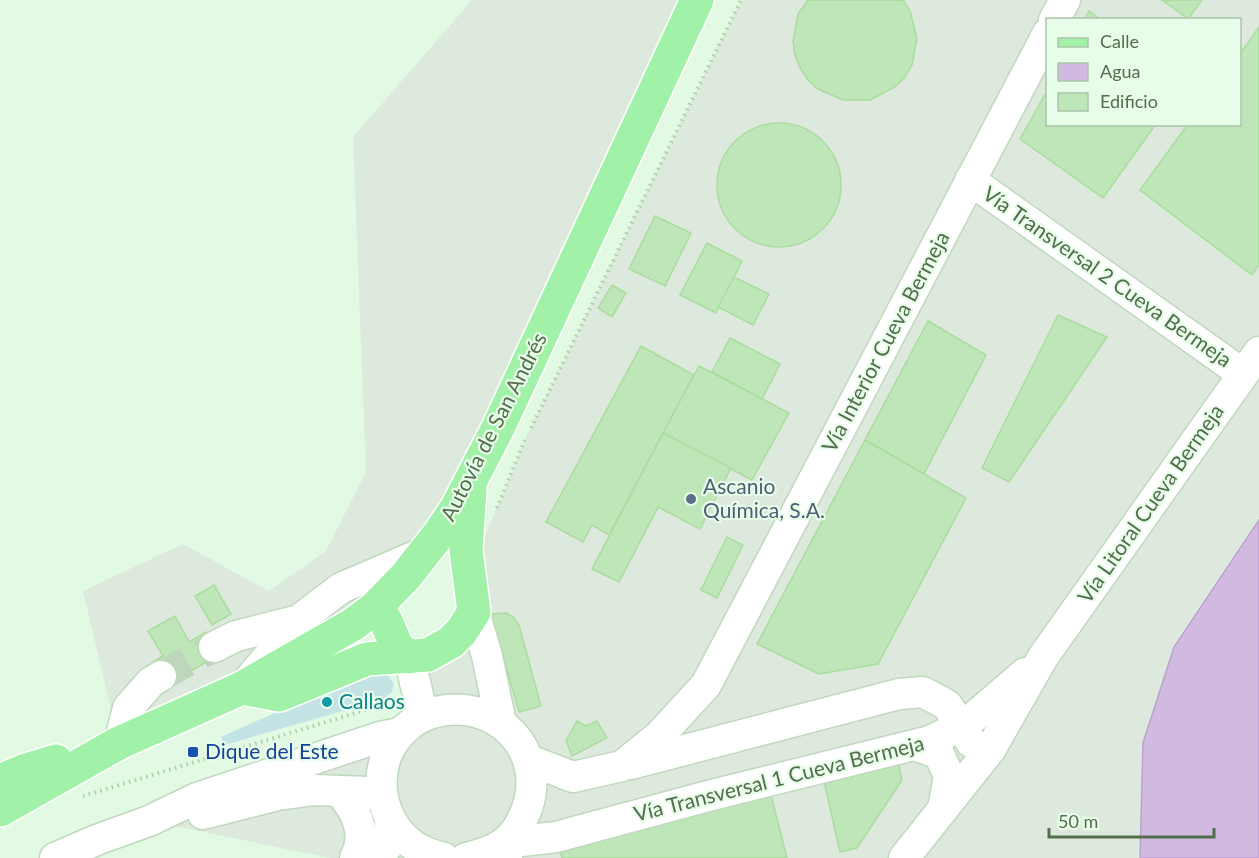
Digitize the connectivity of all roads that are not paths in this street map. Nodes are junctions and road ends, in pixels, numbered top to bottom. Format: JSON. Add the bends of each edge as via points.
{"nodes":[{"id":1,"x":696,"y":0,"type":"edge"},
{"id":2,"x":1065,"y":0,"type":"edge"},
{"id":3,"x":1055,"y":18,"type":"edge"},
{"id":4,"x":1046,"y":35,"type":"edge"},
{"id":5,"x":970,"y":180,"type":"junction"},
{"id":6,"x":1251,"y":363,"type":"edge"},
{"id":7,"x":470,"y":483,"type":"junction"},
{"id":8,"x":425,"y":552,"type":"junction"},
{"id":9,"x":375,"y":608,"type":"junction"},
{"id":10,"x":474,"y":612,"type":"junction"},
{"id":11,"x":299,"y":620,"type":"junction"},
{"id":12,"x":214,"y":647,"type":"tunnel mouth"},
{"id":13,"x":409,"y":657,"type":"junction"},
{"id":14,"x":1043,"y":657,"type":"junction"},
{"id":15,"x":161,"y":676,"type":"tunnel mouth"},
{"id":16,"x":242,"y":688,"type":"junction"},
{"id":17,"x":501,"y":723,"type":"junction"},
{"id":18,"x":412,"y":725,"type":"junction"},
{"id":19,"x":961,"y":726,"type":"junction"},
{"id":20,"x":119,"y":743,"type":"junction"},
{"id":21,"x":915,"y":745,"type":"junction"},
{"id":22,"x":529,"y":760,"type":"junction"},
{"id":23,"x":622,"y":766,"type":"junction"},
{"id":24,"x":976,"y":768,"type":"junction"},
{"id":25,"x":0,"y":781,"type":"edge"},
{"id":26,"x":339,"y":791,"type":"junction"},
{"id":27,"x":386,"y":809,"type":"junction"},
{"id":28,"x":0,"y":810,"type":"edge"},
{"id":29,"x":942,"y":810,"type":"junction"},
{"id":30,"x":149,"y":821,"type":"junction"},
{"id":31,"x":551,"y":847,"type":"edge"},
{"id":32,"x":506,"y":850,"type":"edge"},
{"id":33,"x":434,"y":857,"type":"edge"},
{"id":34,"x":55,"y":858,"type":"edge"},
{"id":35,"x":355,"y":858,"type":"edge"},
{"id":36,"x":379,"y":858,"type":"edge"},
{"id":37,"x":466,"y":858,"type":"edge"},
{"id":38,"x":904,"y":858,"type":"edge"}],
"edges":[{"from":1,"to":7,"type":"main road","name":"Autovía de San Andrés"},
{"from":2,"to":3,"type":"street"},
{"from":4,"to":5,"type":"street","name":"Vía Interior Cueva Bermeja"},
{"from":5,"to":6,"type":"street","name":"Vía Transversal 2 Cueva Bermeja"},
{"from":5,"to":23,"type":"street","name":"Vía Interior Cueva Bermeja","via":[[706,685],[659,736]]},
{"from":6,"to":14,"type":"street","name":"Vía Litoral Cueva Bermeja"},
{"from":7,"to":8,"type":"main road","name":"Autovía de San Andrés"},
{"from":7,"to":10,"type":"main road","via":[[466,550]]},
{"from":8,"to":9,"type":"main road","name":"Autovía de San Andrés"},
{"from":8,"to":10,"type":"main road","via":[[449,570],[463,587]]},
{"from":8,"to":11,"type":"street","via":[[341,588]]},
{"from":9,"to":13,"type":"main road","via":[[386,621],[397,647]]},
{"from":9,"to":16,"type":"main road","name":"Autovía de San Andrés"},
{"from":10,"to":13,"type":"main road","via":[[451,642],[428,655]]},
{"from":10,"to":17,"type":"street"},
{"from":11,"to":12,"type":"street","via":[[236,636]]},
{"from":11,"to":16,"type":"street"},
{"from":13,"to":16,"type":"main road","via":[[367,659],[279,695]]},
{"from":13,"to":18,"type":"street"},
{"from":14,"to":19,"type":"street","name":"Vía Transversal 1 Cueva Bermeja"},
{"from":14,"to":24,"type":"street"},
{"from":15,"to":20,"type":"street","via":[[128,708]]},
{"from":16,"to":20,"type":"main road","name":"Autovía de San Andrés"},
{"from":17,"to":18,"type":"street","via":[[483,713],[463,709],[443,710]]},
{"from":17,"to":22,"type":"street","via":[[518,740]]},
{"from":18,"to":27,"type":"street","via":[[388,753],[381,775]]},
{"from":18,"to":30,"type":"street","via":[[197,798]]},
{"from":19,"to":21,"type":"street","name":"Vía Transversal 1 Cueva Bermeja"},
{"from":19,"to":23,"type":"street","via":[[947,705],[923,692],[899,694]]},
{"from":19,"to":24,"type":"street","via":[[971,742]]},
{"from":20,"to":25,"type":"main road","name":"Autovía de San Andrés"},
{"from":20,"to":28,"type":"main road","name":"Autovía de San Andrés"},
{"from":21,"to":29,"type":"street","via":[[939,754],[949,776]]},
{"from":21,"to":31,"type":"street","name":"Vía Transversal 1 Cueva Bermeja","via":[[712,795]]},
{"from":22,"to":23,"type":"street","name":"Vía Interior Cueva Bermeja","via":[[573,777]]},
{"from":22,"to":32,"type":"street","via":[[532,783],[528,806]]},
{"from":24,"to":29,"type":"street"},
{"from":26,"to":27,"type":"street","via":[[368,792]]},
{"from":26,"to":30,"type":"street","via":[[278,795],[212,813]]},
{"from":26,"to":35,"type":"street","via":[[352,806],[360,828]]},
{"from":27,"to":33,"type":"street","via":[[404,838]]},
{"from":27,"to":36,"type":"street","via":[[389,844]]},
{"from":29,"to":38,"type":"street"},
{"from":30,"to":34,"type":"street"},
{"from":31,"to":32,"type":"street","name":"Vía Transversal 1 Cueva Bermeja"},
{"from":32,"to":37,"type":"street"}]}
